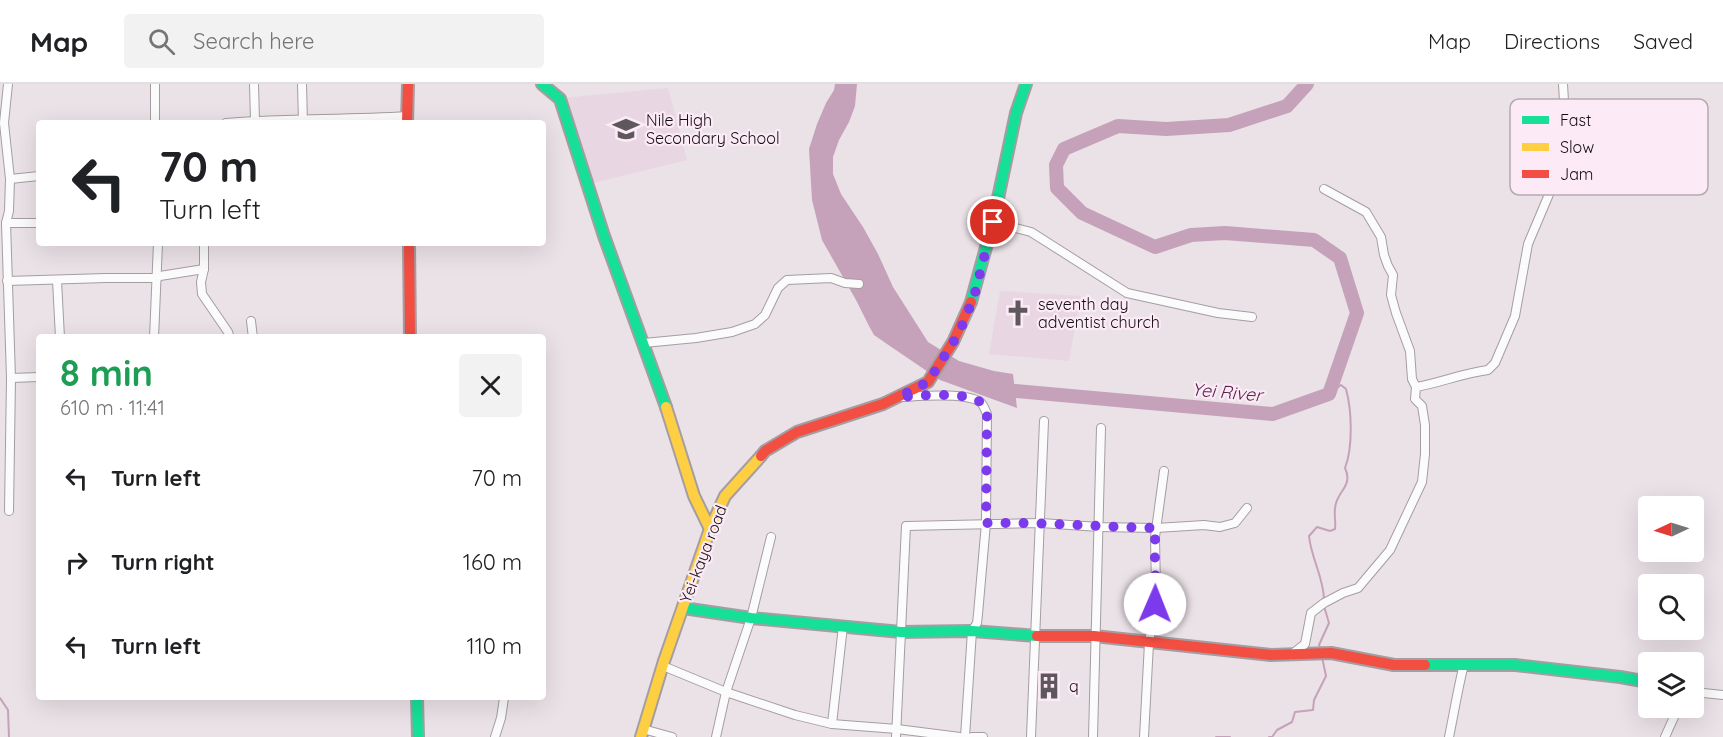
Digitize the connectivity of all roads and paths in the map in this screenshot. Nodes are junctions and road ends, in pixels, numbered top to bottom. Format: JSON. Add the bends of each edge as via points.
{"nodes":[{"id":1,"x":8,"y":84,"type":"edge"},
{"id":2,"x":155,"y":84,"type":"edge"},
{"id":3,"x":254,"y":84,"type":"edge"},
{"id":4,"x":303,"y":84,"type":"edge"},
{"id":5,"x":408,"y":84,"type":"edge"},
{"id":6,"x":542,"y":84,"type":"edge"},
{"id":7,"x":1026,"y":84,"type":"edge"},
{"id":8,"x":1563,"y":84,"type":"edge"},
{"id":9,"x":1564,"y":99,"type":"edge"},
{"id":10,"x":156,"y":120,"type":"edge"},
{"id":11,"x":255,"y":120,"type":"edge"},
{"id":12,"x":303,"y":120,"type":"edge"},
{"id":13,"x":407,"y":120,"type":"edge"},
{"id":14,"x":36,"y":176,"type":"edge"},
{"id":15,"x":10,"y":179,"type":"junction"},
{"id":16,"x":1324,"y":189,"type":"dead end"},
{"id":17,"x":1549,"y":195,"type":"edge"},
{"id":18,"x":993,"y":222,"type":"junction"},
{"id":19,"x":6,"y":223,"type":"junction"},
{"id":20,"x":36,"y":223,"type":"edge"},
{"id":21,"x":158,"y":246,"type":"edge"},
{"id":22,"x":204,"y":246,"type":"edge"},
{"id":23,"x":410,"y":246,"type":"edge"},
{"id":24,"x":204,"y":269,"type":"junction"},
{"id":25,"x":157,"y":278,"type":"junction"},
{"id":26,"x":57,"y":280,"type":"junction"},
{"id":27,"x":7,"y":281,"type":"junction"},
{"id":28,"x":859,"y":284,"type":"dead end"},
{"id":29,"x":1252,"y":317,"type":"dead end"},
{"id":30,"x":252,"y":321,"type":"dead end"},
{"id":31,"x":60,"y":334,"type":"edge"},
{"id":32,"x":154,"y":334,"type":"edge"},
{"id":33,"x":229,"y":334,"type":"edge"},
{"id":34,"x":253,"y":334,"type":"edge"},
{"id":35,"x":410,"y":334,"type":"edge"},
{"id":36,"x":644,"y":343,"type":"junction"},
{"id":37,"x":36,"y":377,"type":"edge"},
{"id":38,"x":11,"y":378,"type":"junction"},
{"id":39,"x":1416,"y":387,"type":"junction"},
{"id":40,"x":899,"y":397,"type":"junction"},
{"id":41,"x":1044,"y":421,"type":"dead end"},
{"id":42,"x":1101,"y":428,"type":"dead end"},
{"id":43,"x":1164,"y":471,"type":"dead end"},
{"id":44,"x":1247,"y":508,"type":"dead end"},
{"id":45,"x":9,"y":511,"type":"dead end"},
{"id":46,"x":986,"y":523,"type":"junction"},
{"id":47,"x":1041,"y":523,"type":"junction"},
{"id":48,"x":1099,"y":527,"type":"junction"},
{"id":49,"x":710,"y":528,"type":"junction"},
{"id":50,"x":1156,"y":528,"type":"junction"},
{"id":51,"x":771,"y":537,"type":"dead end"},
{"id":52,"x":683,"y":608,"type":"junction"},
{"id":53,"x":751,"y":618,"type":"junction"},
{"id":54,"x":843,"y":626,"type":"junction"},
{"id":55,"x":972,"y":631,"type":"junction"},
{"id":56,"x":901,"y":632,"type":"junction"},
{"id":57,"x":1035,"y":636,"type":"junction"},
{"id":58,"x":1095,"y":636,"type":"junction"},
{"id":59,"x":1149,"y":643,"type":"junction"},
{"id":60,"x":1291,"y":655,"type":"junction"},
{"id":61,"x":1464,"y":664,"type":"junction"},
{"id":62,"x":663,"y":666,"type":"junction"},
{"id":63,"x":1638,"y":680,"type":"edge"},
{"id":64,"x":726,"y":692,"type":"junction"},
{"id":65,"x":1704,"y":693,"type":"edge"},
{"id":66,"x":1723,"y":694,"type":"edge"},
{"id":67,"x":417,"y":700,"type":"edge"},
{"id":68,"x":504,"y":700,"type":"edge"},
{"id":69,"x":1673,"y":718,"type":"edge"},
{"id":70,"x":832,"y":724,"type":"junction"},
{"id":71,"x":642,"y":733,"type":"edge"},
{"id":72,"x":896,"y":733,"type":"edge"},
{"id":73,"x":418,"y":737,"type":"edge"},
{"id":74,"x":495,"y":737,"type":"edge"},
{"id":75,"x":672,"y":737,"type":"edge"},
{"id":76,"x":716,"y":737,"type":"edge"},
{"id":77,"x":960,"y":737,"type":"edge"},
{"id":78,"x":965,"y":737,"type":"edge"},
{"id":79,"x":975,"y":737,"type":"edge"},
{"id":80,"x":983,"y":737,"type":"edge"},
{"id":81,"x":1031,"y":737,"type":"edge"},
{"id":82,"x":1093,"y":737,"type":"edge"},
{"id":83,"x":1144,"y":737,"type":"edge"},
{"id":84,"x":1449,"y":737,"type":"edge"},
{"id":85,"x":1665,"y":737,"type":"edge"}],
"edges":[{"from":1,"to":15,"type":"street","via":[[4,123]]},
{"from":2,"to":10,"type":"street"},
{"from":3,"to":11,"type":"street"},
{"from":4,"to":12,"type":"street"},
{"from":5,"to":13,"type":"street"},
{"from":6,"to":36,"type":"street","via":[[560,99]]},
{"from":7,"to":18,"type":"street"},
{"from":8,"to":9,"type":"street"},
{"from":14,"to":15,"type":"street"},
{"from":15,"to":19,"type":"street"},
{"from":16,"to":39,"type":"street","via":[[1366,212],[1381,237],[1393,275],[1391,295],[1410,351]]},
{"from":17,"to":39,"type":"street","via":[[1528,244],[1515,316],[1495,363],[1488,370]]},
{"from":18,"to":29,"type":"street","via":[[1030,232],[1127,293]]},
{"from":18,"to":40,"type":"street","name":"Yei-kaya road","via":[[974,297],[953,342],[928,382]]},
{"from":19,"to":20,"type":"street"},
{"from":19,"to":27,"type":"street"},
{"from":21,"to":25,"type":"street"},
{"from":22,"to":24,"type":"street"},
{"from":23,"to":35,"type":"street"},
{"from":24,"to":25,"type":"street"},
{"from":24,"to":33,"type":"street","via":[[202,294]]},
{"from":25,"to":26,"type":"street"},
{"from":25,"to":32,"type":"street"},
{"from":26,"to":27,"type":"street"},
{"from":26,"to":31,"type":"street"},
{"from":27,"to":38,"type":"street"},
{"from":28,"to":36,"type":"street","via":[[831,278],[787,280],[778,288],[765,315],[754,324],[732,332]]},
{"from":30,"to":34,"type":"street"},
{"from":36,"to":49,"type":"street","via":[[694,496]]},
{"from":37,"to":38,"type":"street"},
{"from":38,"to":45,"type":"street"},
{"from":39,"to":60,"type":"street","via":[[1415,399],[1422,406],[1425,425],[1422,482],[1390,550],[1358,588],[1311,613],[1305,644]]},
{"from":40,"to":46,"type":"street","via":[[948,395],[981,402],[987,414]]},
{"from":40,"to":49,"type":"street","name":"Yei-kaya road","via":[[797,432],[772,446],[725,496]]},
{"from":41,"to":47,"type":"street"},
{"from":42,"to":48,"type":"street"},
{"from":43,"to":50,"type":"street"},
{"from":44,"to":50,"type":"street","via":[[1229,525]]},
{"from":46,"to":47,"type":"street"},
{"from":46,"to":55,"type":"street","via":[[977,623]]},
{"from":46,"to":56,"type":"street","via":[[906,526]]},
{"from":47,"to":48,"type":"street"},
{"from":47,"to":57,"type":"street"},
{"from":48,"to":50,"type":"street"},
{"from":48,"to":58,"type":"street"},
{"from":49,"to":52,"type":"street","name":"Yei-kaya road"},
{"from":50,"to":59,"type":"street","via":[[1156,590]]},
{"from":51,"to":53,"type":"street"},
{"from":52,"to":53,"type":"street"},
{"from":52,"to":62,"type":"street","name":"Yei-kaya road"},
{"from":53,"to":54,"type":"street"},
{"from":53,"to":64,"type":"street"},
{"from":54,"to":56,"type":"street"},
{"from":54,"to":70,"type":"street"},
{"from":55,"to":56,"type":"street"},
{"from":55,"to":57,"type":"street"},
{"from":55,"to":78,"type":"street"},
{"from":56,"to":72,"type":"street"},
{"from":57,"to":58,"type":"street"},
{"from":57,"to":81,"type":"street"},
{"from":58,"to":59,"type":"street"},
{"from":58,"to":82,"type":"street"},
{"from":59,"to":60,"type":"street"},
{"from":59,"to":83,"type":"street"},
{"from":60,"to":61,"type":"street","via":[[1321,654],[1394,665]]},
{"from":61,"to":63,"type":"street"},
{"from":61,"to":84,"type":"street"},
{"from":62,"to":64,"type":"street"},
{"from":62,"to":71,"type":"street","name":"Yei-kaya road"},
{"from":64,"to":70,"type":"street","via":[[795,716]]},
{"from":64,"to":76,"type":"street"},
{"from":65,"to":66,"type":"street"},
{"from":67,"to":73,"type":"street"},
{"from":68,"to":74,"type":"street"},
{"from":69,"to":85,"type":"street"},
{"from":70,"to":72,"type":"street"},
{"from":71,"to":75,"type":"street"},
{"from":72,"to":77,"type":"street"},
{"from":79,"to":80,"type":"street"}]}
